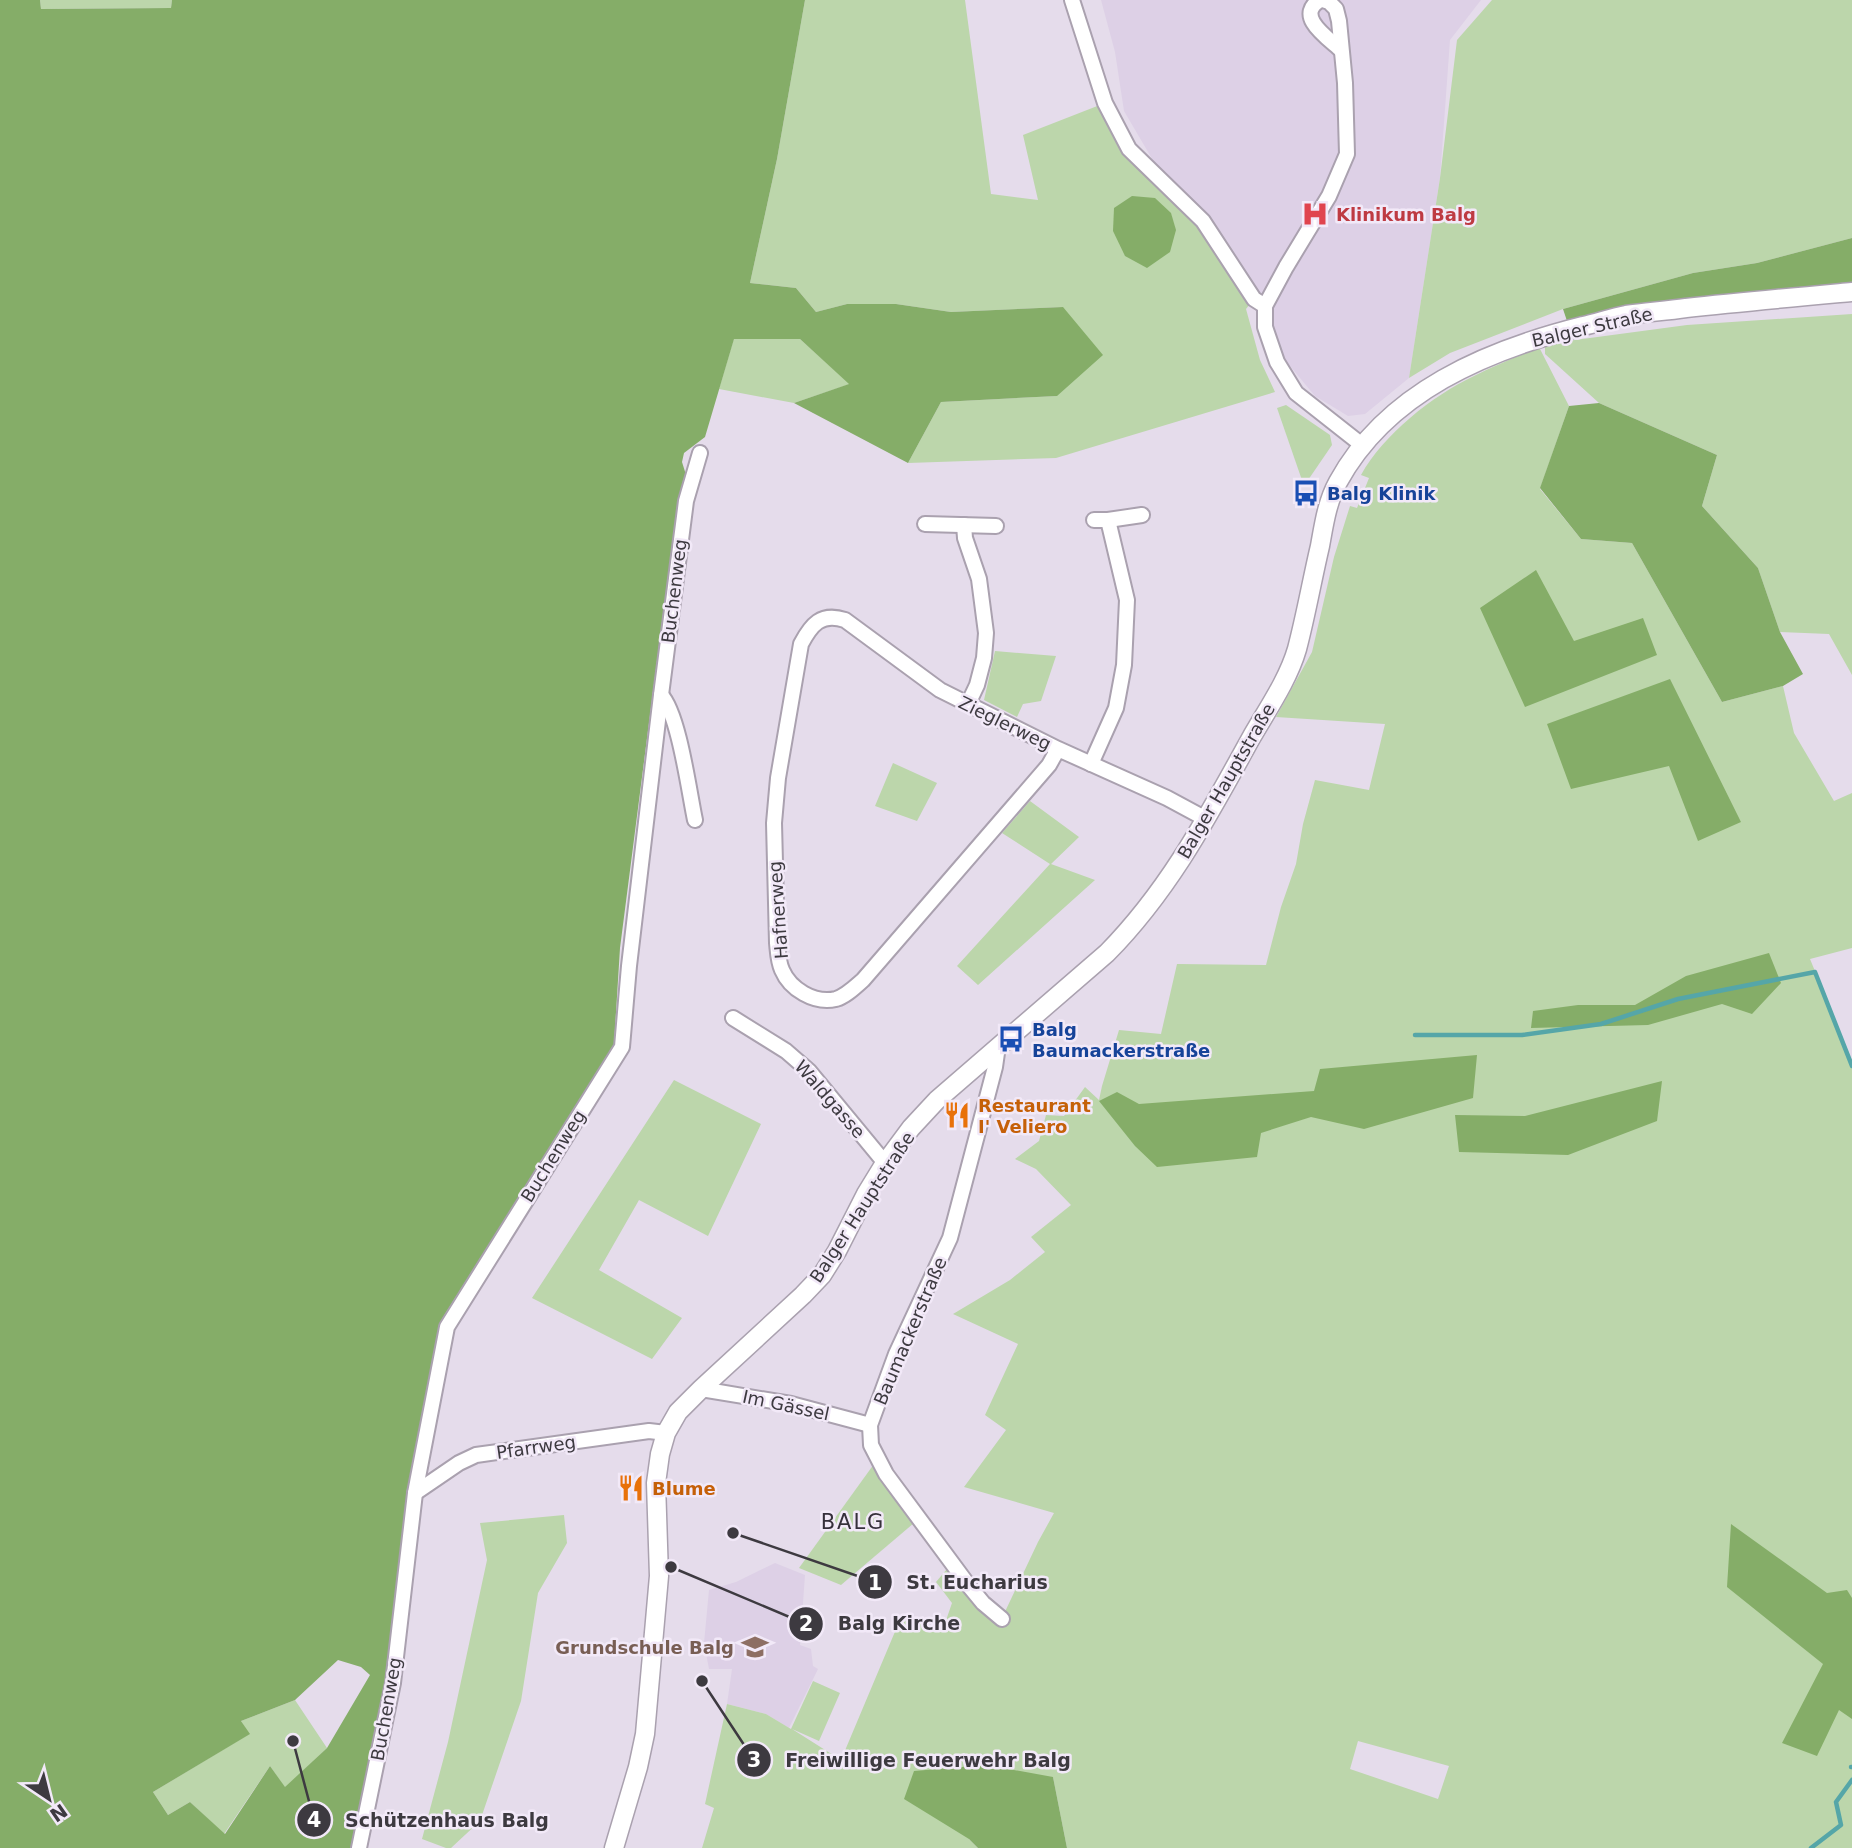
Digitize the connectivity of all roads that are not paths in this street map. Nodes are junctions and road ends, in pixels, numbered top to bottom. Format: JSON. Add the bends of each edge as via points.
{"nodes":[{"id":1,"x":1072,"y":0,"type":"edge"},
{"id":2,"x":1321,"y":0,"type":"edge"},
{"id":3,"x":1341,"y":50,"type":"junction"},
{"id":4,"x":1852,"y":292,"type":"edge"},
{"id":5,"x":1265,"y":306,"type":"junction"},
{"id":6,"x":1362,"y":445,"type":"junction"},
{"id":7,"x":701,"y":453,"type":"dead end"},
{"id":8,"x":1142,"y":515,"type":"dead end"},
{"id":9,"x":925,"y":524,"type":"dead end"},
{"id":10,"x":964,"y":525,"type":"junction"},
{"id":11,"x":996,"y":526,"type":"dead end"},
{"id":12,"x":816,"y":624,"type":"joint"},
{"id":13,"x":661,"y":695,"type":"junction"},
{"id":14,"x":968,"y":704,"type":"junction"},
{"id":15,"x":1058,"y":749,"type":"junction"},
{"id":16,"x":1091,"y":764,"type":"junction"},
{"id":17,"x":1206,"y":819,"type":"junction"},
{"id":18,"x":695,"y":820,"type":"dead end"},
{"id":19,"x":733,"y":1018,"type":"dead end"},
{"id":20,"x":998,"y":1046,"type":"junction"},
{"id":21,"x":885,"y":1163,"type":"junction"},
{"id":22,"x":701,"y":1388,"type":"junction"},
{"id":23,"x":870,"y":1425,"type":"junction"},
{"id":24,"x":666,"y":1433,"type":"junction"},
{"id":25,"x":415,"y":1493,"type":"junction"},
{"id":26,"x":1002,"y":1619,"type":"dead end"},
{"id":27,"x":359,"y":1848,"type":"edge"},
{"id":28,"x":614,"y":1848,"type":"edge"}],
"edges":[{"from":1,"to":5,"type":"street","via":[[1105,103],[1129,149],[1203,222],[1254,299]]},
{"from":2,"to":3,"type":"street","via":[[1336,9]]},
{"from":2,"to":3,"type":"street","via":[[1309,10],[1312,23]]},
{"from":3,"to":5,"type":"street","via":[[1347,154],[1329,196]]},
{"from":4,"to":6,"type":"street","name":"Balger Straße","via":[[1626,315],[1542,336],[1432,385],[1391,414]]},
{"from":5,"to":6,"type":"street","via":[[1265,327],[1277,362],[1296,393]]},
{"from":6,"to":17,"type":"street","name":"Balger Hauptstraße","via":[[1328,505],[1296,653]]},
{"from":7,"to":13,"type":"street","name":"Buchenweg","via":[[686,501]]},
{"from":8,"to":16,"type":"street","via":[[1101,520],[1127,600],[1124,666],[1116,708]]},
{"from":9,"to":10,"type":"street"},
{"from":10,"to":11,"type":"street"},
{"from":10,"to":14,"type":"street","via":[[979,579],[986,633],[984,658]]},
{"from":12,"to":14,"type":"street","name":"Zieglerweg","via":[[835,617],[845,621],[940,690]]},
{"from":12,"to":15,"type":"street","name":"Hafnerweg","via":[[801,645],[774,823],[779,961],[790,983],[811,997],[836,999],[863,980]]},
{"from":13,"to":18,"type":"street","via":[[681,750]]},
{"from":13,"to":25,"type":"street","name":"Buchenweg","via":[[622,1046],[447,1327]]},
{"from":14,"to":15,"type":"street","name":"Zieglerweg"},
{"from":15,"to":16,"type":"street","name":"Zieglerweg"},
{"from":16,"to":17,"type":"street","name":"Zieglerweg"},
{"from":17,"to":20,"type":"street","name":"Balger Hauptstraße","via":[[1132,928]]},
{"from":19,"to":21,"type":"street","name":"Waldgasse","via":[[809,1071]]},
{"from":20,"to":21,"type":"street","name":"Balger Hauptstraße","via":[[937,1100]]},
{"from":20,"to":23,"type":"street","name":"Baumackerstraße","via":[[950,1238],[896,1354]]},
{"from":21,"to":22,"type":"street","name":"Balger Hauptstraße","via":[[822,1275]]},
{"from":22,"to":23,"type":"street","name":"Im Gässel","via":[[791,1404]]},
{"from":22,"to":24,"type":"street","name":"Balger Hauptstraße"},
{"from":23,"to":26,"type":"street","name":"Baumackerstraße","via":[[871,1445],[886,1474],[969,1586]]},
{"from":24,"to":25,"type":"street","name":"Pfarrweg","via":[[649,1431],[476,1455]]},
{"from":24,"to":28,"type":"street","name":"Balger Hauptstraße","via":[[656,1483],[659,1576],[645,1734]]},
{"from":25,"to":27,"type":"street","name":"Buchenweg","via":[[393,1683]]}]}
